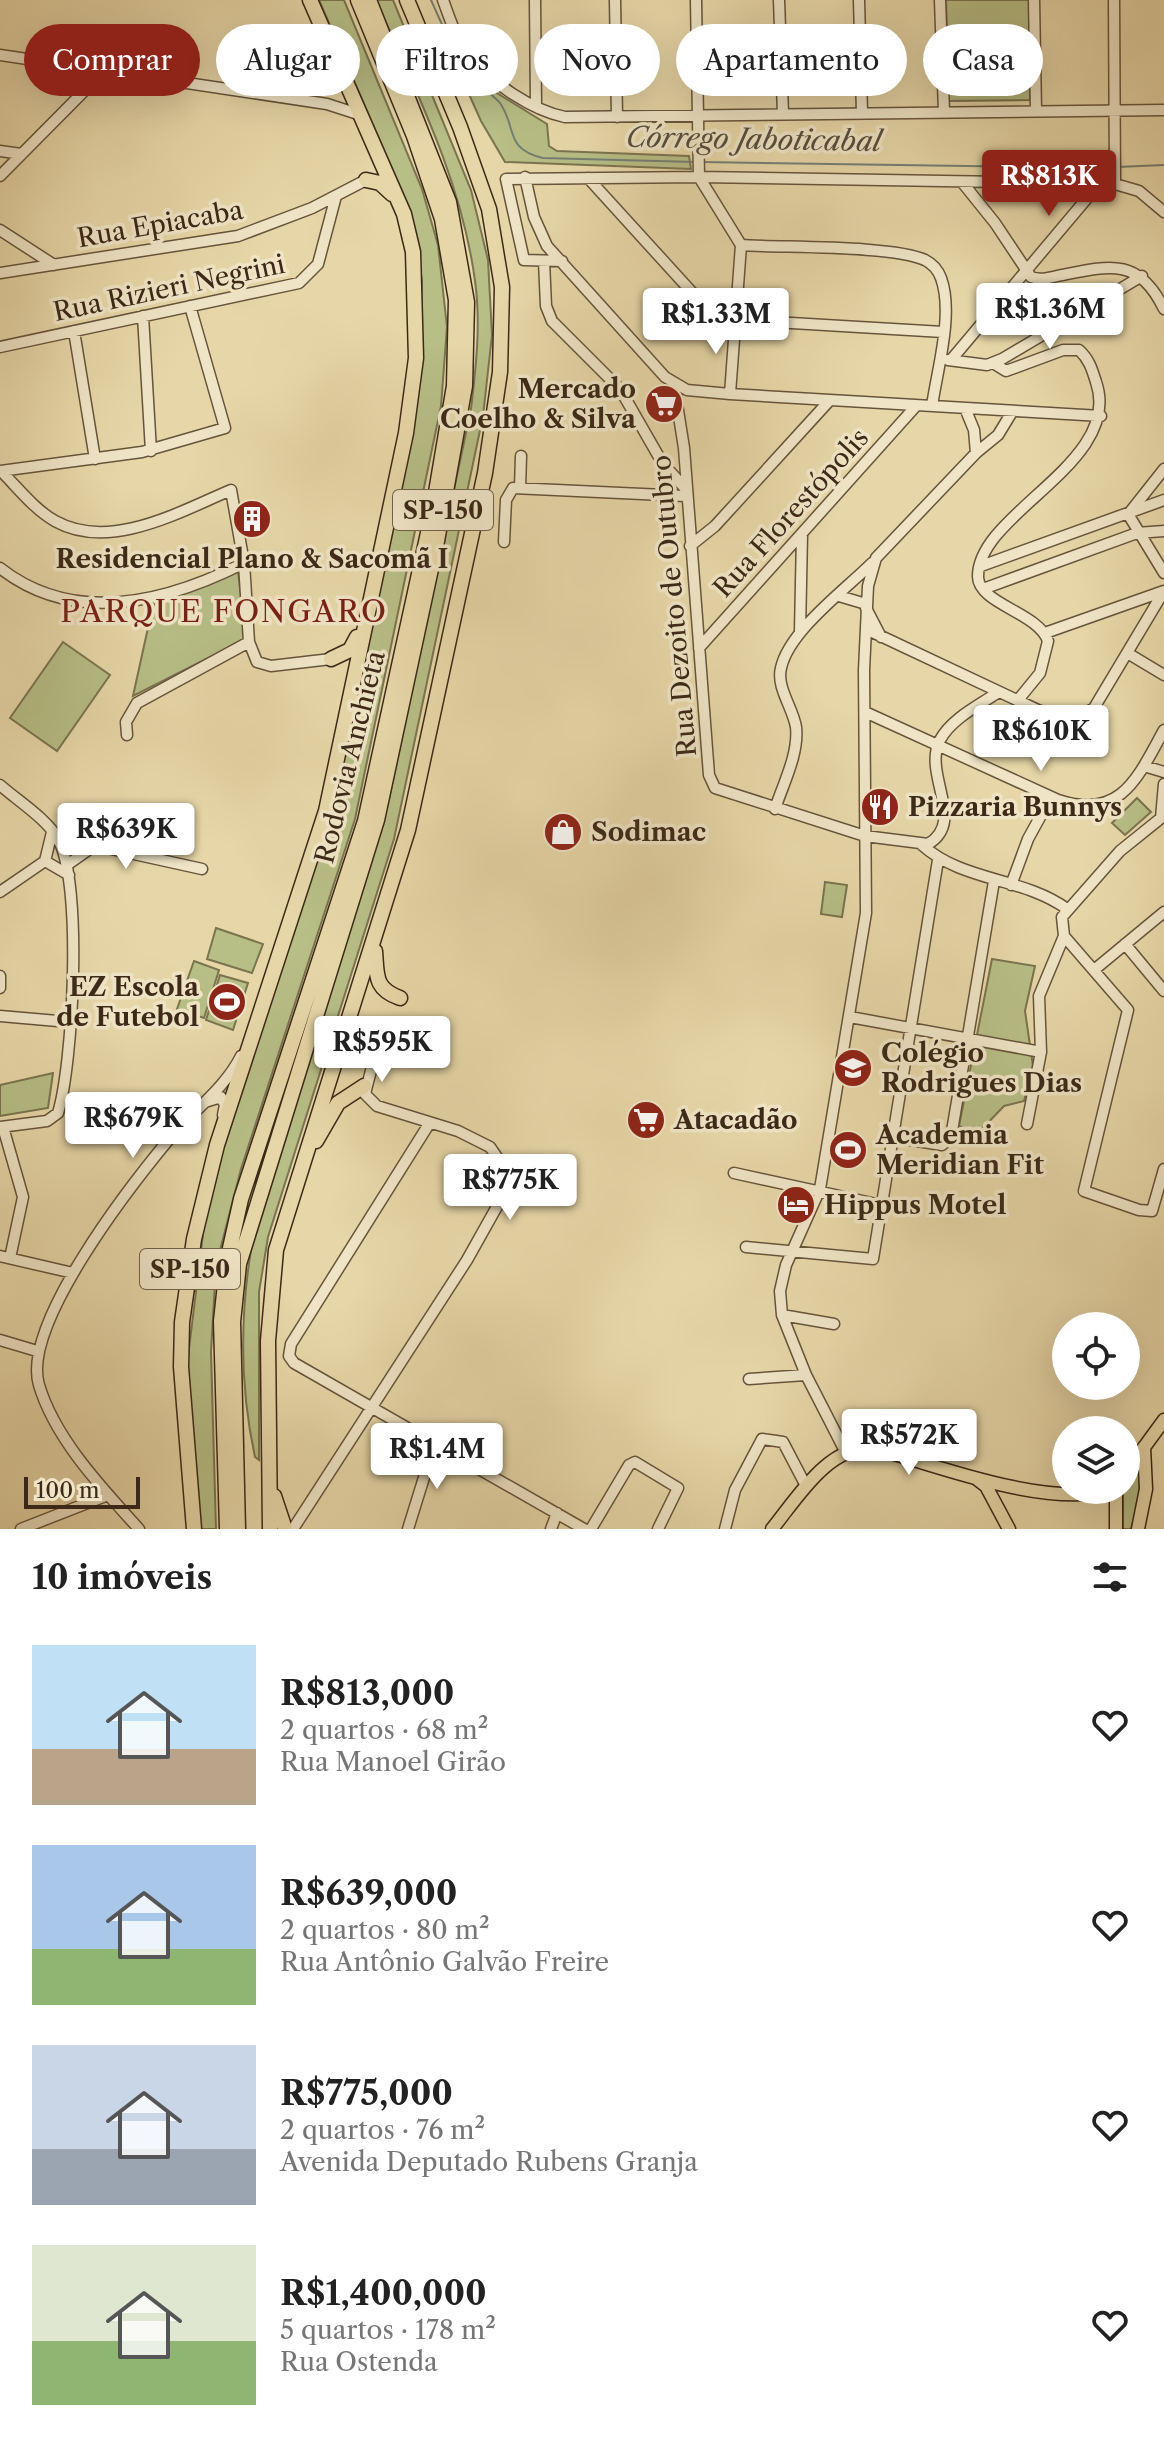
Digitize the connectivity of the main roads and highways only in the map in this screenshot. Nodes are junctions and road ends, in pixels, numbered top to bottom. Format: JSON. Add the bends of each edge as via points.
{"nodes":[{"id":1,"x":310,"y":0,"type":"edge"},
{"id":2,"x":358,"y":0,"type":"edge"},
{"id":3,"x":369,"y":0,"type":"edge"},
{"id":4,"x":407,"y":0,"type":"edge"},
{"id":5,"x":379,"y":154,"type":"junction"},
{"id":6,"x":397,"y":199,"type":"junction"},
{"id":7,"x":370,"y":598,"type":"junction"},
{"id":8,"x":352,"y":692,"type":"junction"},
{"id":9,"x":374,"y":943,"type":"junction"},
{"id":10,"x":400,"y":998,"type":"dead end"},
{"id":11,"x":364,"y":1086,"type":"road end"},
{"id":12,"x":294,"y":1184,"type":"junction"},
{"id":13,"x":1164,"y":1420,"type":"edge"},
{"id":14,"x":1144,"y":1447,"type":"junction"},
{"id":15,"x":1140,"y":1453,"type":"edge"},
{"id":16,"x":971,"y":1476,"type":"junction"},
{"id":17,"x":1001,"y":1484,"type":"junction"},
{"id":18,"x":269,"y":1486,"type":"junction"},
{"id":19,"x":986,"y":1486,"type":"junction"},
{"id":20,"x":1052,"y":1491,"type":"edge"},
{"id":21,"x":1112,"y":1504,"type":"edge"},
{"id":22,"x":194,"y":1529,"type":"edge"},
{"id":23,"x":227,"y":1529,"type":"edge"},
{"id":24,"x":238,"y":1529,"type":"edge"},
{"id":25,"x":270,"y":1529,"type":"edge"},
{"id":26,"x":285,"y":1529,"type":"edge"},
{"id":27,"x":772,"y":1529,"type":"edge"},
{"id":28,"x":1009,"y":1529,"type":"edge"},
{"id":29,"x":1116,"y":1529,"type":"edge"},
{"id":30,"x":1138,"y":1529,"type":"edge"}],
"edges":[{"from":1,"to":5,"type":"highway","number":"SP-150"},
{"from":2,"to":23,"type":"highway","name":"Rodovia Anchieta","number":"SP-150","via":[[442,219],[456,300],[454,386],[433,510],[365,821],[241,1199],[228,1257],[221,1321]]},
{"from":3,"to":24,"type":"highway","name":"Rodovia Anchieta","number":"SP-150","via":[[449,202],[467,302],[465,386],[377,820],[239,1264],[233,1322]]},
{"from":4,"to":9,"type":"highway","number":"SP-150","via":[[481,181],[499,256],[503,322],[485,473],[408,830]]},
{"from":5,"to":6,"type":"highway","number":"SP-150"},
{"from":5,"to":6,"type":"highway","via":[[366,180],[380,183]]},
{"from":6,"to":7,"type":"highway","number":"SP-150","via":[[413,252],[416,358],[406,433]]},
{"from":7,"to":8,"type":"highway","number":"SP-150"},
{"from":7,"to":8,"type":"highway","via":[[353,646],[331,659],[346,668]]},
{"from":8,"to":22,"type":"highway","number":"SP-150","via":[[326,811],[217,1145],[194,1239],[181,1367]]},
{"from":9,"to":10,"type":"highway","via":[[378,984]]},
{"from":9,"to":12,"type":"highway","number":"SP-150"},
{"from":11,"to":12,"type":"highway","via":[[348,1094],[328,1116]]},
{"from":12,"to":18,"type":"highway","number":"SP-150","via":[[276,1250],[270,1298]]},
{"from":13,"to":14,"type":"main road"},
{"from":14,"to":15,"type":"main road"},
{"from":14,"to":30,"type":"main road","via":[[1146,1489]]},
{"from":16,"to":17,"type":"main road"},
{"from":16,"to":19,"type":"main road"},
{"from":16,"to":27,"type":"main road","via":[[875,1448],[845,1451],[806,1486]]},
{"from":17,"to":19,"type":"main road"},
{"from":17,"to":20,"type":"main road"},
{"from":18,"to":25,"type":"highway","number":"SP-150"},
{"from":18,"to":26,"type":"highway"},
{"from":19,"to":28,"type":"main road"},
{"from":21,"to":29,"type":"main road"}]}
